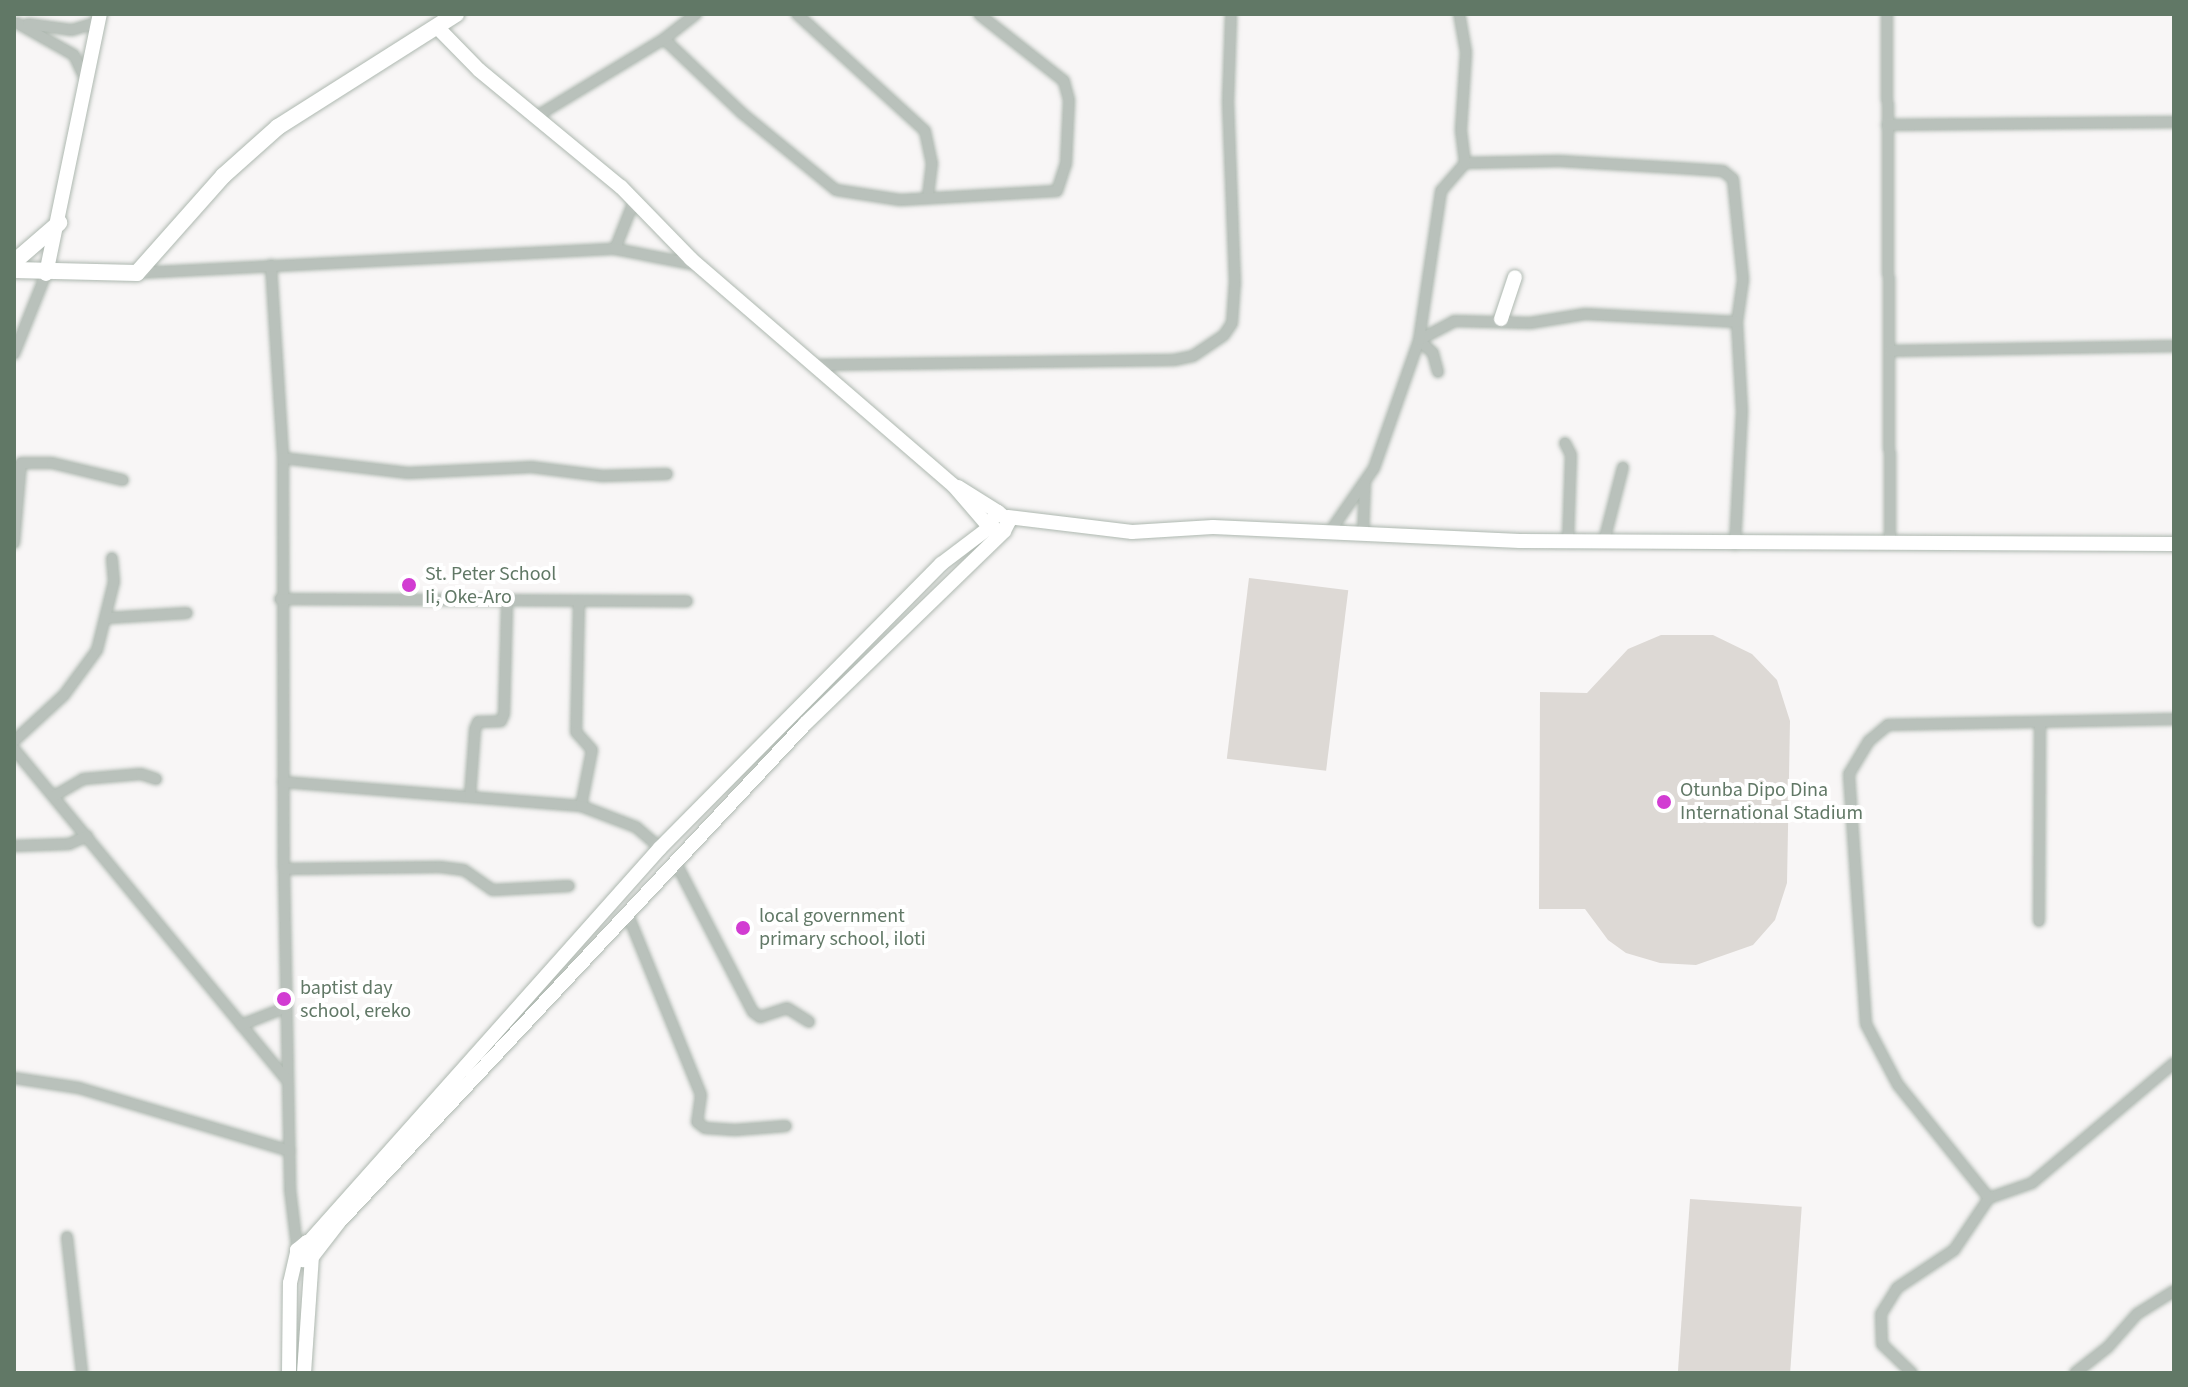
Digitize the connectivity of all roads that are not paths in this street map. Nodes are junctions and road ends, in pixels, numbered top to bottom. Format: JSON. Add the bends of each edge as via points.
{"nodes":[{"id":1,"x":456,"y":14,"type":"edge"},
{"id":2,"x":696,"y":14,"type":"edge"},
{"id":3,"x":797,"y":14,"type":"edge"},
{"id":4,"x":979,"y":14,"type":"edge"},
{"id":5,"x":1231,"y":14,"type":"edge"},
{"id":6,"x":1459,"y":14,"type":"edge"},
{"id":7,"x":1887,"y":14,"type":"edge"},
{"id":8,"x":99,"y":18,"type":"edge"},
{"id":9,"x":436,"y":21,"type":"edge"},
{"id":10,"x":15,"y":23,"type":"edge"},
{"id":11,"x":664,"y":39,"type":"junction"},
{"id":12,"x":86,"y":81,"type":"junction"},
{"id":13,"x":537,"y":116,"type":"junction"},
{"id":14,"x":2174,"y":122,"type":"edge"},
{"id":15,"x":1887,"y":125,"type":"junction"},
{"id":16,"x":1465,"y":163,"type":"junction"},
{"id":17,"x":928,"y":196,"type":"junction"},
{"id":18,"x":634,"y":201,"type":"junction"},
{"id":19,"x":59,"y":223,"type":"junction"},
{"id":20,"x":615,"y":249,"type":"junction"},
{"id":21,"x":14,"y":262,"type":"edge"},
{"id":22,"x":271,"y":265,"type":"junction"},
{"id":23,"x":704,"y":267,"type":"junction"},
{"id":24,"x":14,"y":270,"type":"edge"},
{"id":25,"x":137,"y":273,"type":"junction"},
{"id":26,"x":46,"y":274,"type":"junction"},
{"id":27,"x":1515,"y":277,"type":"dead end"},
{"id":28,"x":1501,"y":319,"type":"junction"},
{"id":29,"x":1737,"y":322,"type":"junction"},
{"id":30,"x":1419,"y":340,"type":"junction"},
{"id":31,"x":2174,"y":346,"type":"edge"},
{"id":32,"x":1890,"y":351,"type":"junction"},
{"id":33,"x":14,"y":354,"type":"edge"},
{"id":34,"x":815,"y":365,"type":"junction"},
{"id":35,"x":1438,"y":372,"type":"dead end"},
{"id":36,"x":1565,"y":443,"type":"dead end"},
{"id":37,"x":283,"y":458,"type":"junction"},
{"id":38,"x":1623,"y":467,"type":"dead end"},
{"id":39,"x":667,"y":474,"type":"dead end"},
{"id":40,"x":123,"y":480,"type":"dead end"},
{"id":41,"x":1365,"y":482,"type":"junction"},
{"id":42,"x":998,"y":522,"type":"junction"},
{"id":43,"x":1329,"y":533,"type":"junction"},
{"id":44,"x":1363,"y":535,"type":"junction"},
{"id":45,"x":1568,"y":541,"type":"junction"},
{"id":46,"x":1604,"y":541,"type":"junction"},
{"id":47,"x":1890,"y":542,"type":"junction"},
{"id":48,"x":14,"y":543,"type":"edge"},
{"id":49,"x":2174,"y":544,"type":"edge"},
{"id":50,"x":1735,"y":545,"type":"junction"},
{"id":51,"x":112,"y":558,"type":"dead end"},
{"id":52,"x":280,"y":599,"type":"junction"},
{"id":53,"x":687,"y":601,"type":"dead end"},
{"id":54,"x":579,"y":603,"type":"junction"},
{"id":55,"x":507,"y":604,"type":"junction"},
{"id":56,"x":187,"y":613,"type":"dead end"},
{"id":57,"x":108,"y":618,"type":"junction"},
{"id":58,"x":2174,"y":719,"type":"edge"},
{"id":59,"x":2040,"y":723,"type":"junction"},
{"id":60,"x":14,"y":741,"type":"edge"},
{"id":61,"x":14,"y":749,"type":"edge"},
{"id":62,"x":156,"y":779,"type":"dead end"},
{"id":63,"x":283,"y":782,"type":"junction"},
{"id":64,"x":54,"y":796,"type":"junction"},
{"id":65,"x":470,"y":796,"type":"junction"},
{"id":66,"x":581,"y":806,"type":"junction"},
{"id":67,"x":87,"y":836,"type":"junction"},
{"id":68,"x":14,"y":846,"type":"edge"},
{"id":69,"x":660,"y":848,"type":"junction"},
{"id":70,"x":676,"y":863,"type":"junction"},
{"id":71,"x":284,"y":869,"type":"junction"},
{"id":72,"x":569,"y":886,"type":"dead end"},
{"id":73,"x":628,"y":915,"type":"junction"},
{"id":74,"x":2039,"y":921,"type":"dead end"},
{"id":75,"x":287,"y":1007,"type":"junction"},
{"id":76,"x":809,"y":1022,"type":"dead end"},
{"id":77,"x":241,"y":1025,"type":"junction"},
{"id":78,"x":2174,"y":1063,"type":"edge"},
{"id":79,"x":14,"y":1078,"type":"edge"},
{"id":80,"x":288,"y":1081,"type":"junction"},
{"id":81,"x":786,"y":1126,"type":"dead end"},
{"id":82,"x":290,"y":1151,"type":"junction"},
{"id":83,"x":1989,"y":1198,"type":"junction"},
{"id":84,"x":67,"y":1237,"type":"dead end"},
{"id":85,"x":306,"y":1250,"type":"junction"},
{"id":86,"x":2174,"y":1291,"type":"edge"},
{"id":87,"x":82,"y":1373,"type":"edge"},
{"id":88,"x":289,"y":1373,"type":"edge"},
{"id":89,"x":304,"y":1373,"type":"edge"},
{"id":90,"x":1912,"y":1373,"type":"edge"},
{"id":91,"x":2075,"y":1373,"type":"edge"}],
"edges":[{"from":1,"to":9,"type":"main road"},
{"from":2,"to":11,"type":"street"},
{"from":3,"to":17,"type":"street","via":[[925,131],[932,163]]},
{"from":4,"to":17,"type":"street","via":[[1064,81],[1069,100],[1065,181],[1057,191],[1039,196]]},
{"from":5,"to":34,"type":"street","via":[[1228,102],[1235,284],[1232,323],[1224,335],[1193,356],[1174,360]]},
{"from":6,"to":16,"type":"street","via":[[1466,52],[1461,130]]},
{"from":7,"to":15,"type":"street"},
{"from":8,"to":10,"type":"street","via":[[72,30]]},
{"from":8,"to":12,"type":"street"},
{"from":9,"to":13,"type":"street"},
{"from":9,"to":25,"type":"main road","via":[[254,147]]},
{"from":10,"to":12,"type":"street","via":[[74,55]]},
{"from":11,"to":13,"type":"street"},
{"from":11,"to":17,"type":"street","via":[[743,114],[836,190],[900,200]]},
{"from":12,"to":19,"type":"street"},
{"from":13,"to":18,"type":"street"},
{"from":14,"to":15,"type":"street"},
{"from":15,"to":32,"type":"street"},
{"from":16,"to":29,"type":"street","via":[[1559,161],[1723,171],[1733,179],[1743,280]]},
{"from":16,"to":30,"type":"street","via":[[1441,191]]},
{"from":18,"to":20,"type":"street"},
{"from":18,"to":23,"type":"street"},
{"from":19,"to":21,"type":"main road"},
{"from":19,"to":26,"type":"street"},
{"from":20,"to":22,"type":"street"},
{"from":20,"to":23,"type":"street"},
{"from":22,"to":25,"type":"street"},
{"from":22,"to":37,"type":"street"},
{"from":23,"to":34,"type":"street"},
{"from":24,"to":26,"type":"main road"},
{"from":25,"to":26,"type":"main road"},
{"from":26,"to":33,"type":"street"},
{"from":27,"to":28,"type":"street"},
{"from":28,"to":29,"type":"street","via":[[1530,323],[1585,314]]},
{"from":28,"to":30,"type":"street","via":[[1454,321]]},
{"from":29,"to":50,"type":"street","via":[[1742,411]]},
{"from":30,"to":35,"type":"street","via":[[1433,353]]},
{"from":30,"to":41,"type":"street"},
{"from":31,"to":32,"type":"street"},
{"from":32,"to":47,"type":"street"},
{"from":34,"to":42,"type":"street"},
{"from":36,"to":45,"type":"street","via":[[1571,455]]},
{"from":37,"to":39,"type":"street","via":[[408,473],[531,467],[602,476]]},
{"from":37,"to":52,"type":"street"},
{"from":38,"to":46,"type":"street"},
{"from":40,"to":48,"type":"street","via":[[52,463],[21,463]]},
{"from":41,"to":43,"type":"street"},
{"from":41,"to":44,"type":"street"},
{"from":42,"to":43,"type":"street","via":[[1132,532],[1213,527]]},
{"from":42,"to":69,"type":"street","via":[[941,564]]},
{"from":42,"to":70,"type":"street"},
{"from":43,"to":44,"type":"street"},
{"from":44,"to":45,"type":"street"},
{"from":45,"to":46,"type":"street"},
{"from":46,"to":50,"type":"street"},
{"from":47,"to":49,"type":"street"},
{"from":47,"to":50,"type":"street"},
{"from":51,"to":57,"type":"street"},
{"from":52,"to":55,"type":"street"},
{"from":52,"to":63,"type":"street","via":[[286,692]]},
{"from":53,"to":54,"type":"street"},
{"from":54,"to":55,"type":"street"},
{"from":54,"to":66,"type":"street","via":[[576,732],[592,750]]},
{"from":55,"to":65,"type":"street","via":[[504,714],[501,721],[478,722],[475,729]]},
{"from":56,"to":57,"type":"street"},
{"from":57,"to":60,"type":"street","via":[[97,650],[64,695]]},
{"from":58,"to":59,"type":"street"},
{"from":59,"to":74,"type":"street"},
{"from":59,"to":83,"type":"street","via":[[1888,725],[1869,741],[1849,774],[1866,1024],[1898,1085]]},
{"from":61,"to":64,"type":"street"},
{"from":62,"to":64,"type":"street","via":[[141,774],[83,779]]},
{"from":63,"to":65,"type":"street"},
{"from":63,"to":71,"type":"street"},
{"from":64,"to":67,"type":"street"},
{"from":65,"to":66,"type":"street"},
{"from":66,"to":69,"type":"street","via":[[636,827]]},
{"from":67,"to":68,"type":"street","via":[[69,844]]},
{"from":67,"to":77,"type":"street"},
{"from":69,"to":85,"type":"street"},
{"from":70,"to":73,"type":"street"},
{"from":70,"to":76,"type":"street","via":[[756,1015],[787,1008]]},
{"from":71,"to":72,"type":"street","via":[[440,867],[464,870],[493,890]]},
{"from":71,"to":75,"type":"street"},
{"from":73,"to":81,"type":"street","via":[[701,1095],[697,1122],[705,1128],[735,1130]]},
{"from":73,"to":85,"type":"street"},
{"from":75,"to":77,"type":"street"},
{"from":75,"to":80,"type":"street"},
{"from":77,"to":80,"type":"street"},
{"from":78,"to":83,"type":"street","via":[[2032,1183]]},
{"from":79,"to":82,"type":"street","via":[[79,1088]]},
{"from":80,"to":82,"type":"street"},
{"from":82,"to":85,"type":"street"},
{"from":83,"to":90,"type":"street","via":[[1954,1250],[1897,1288],[1881,1314],[1882,1344]]},
{"from":84,"to":87,"type":"street"},
{"from":85,"to":88,"type":"street","via":[[290,1283]]},
{"from":85,"to":89,"type":"street"},
{"from":86,"to":91,"type":"street","via":[[2137,1314]]}]}
